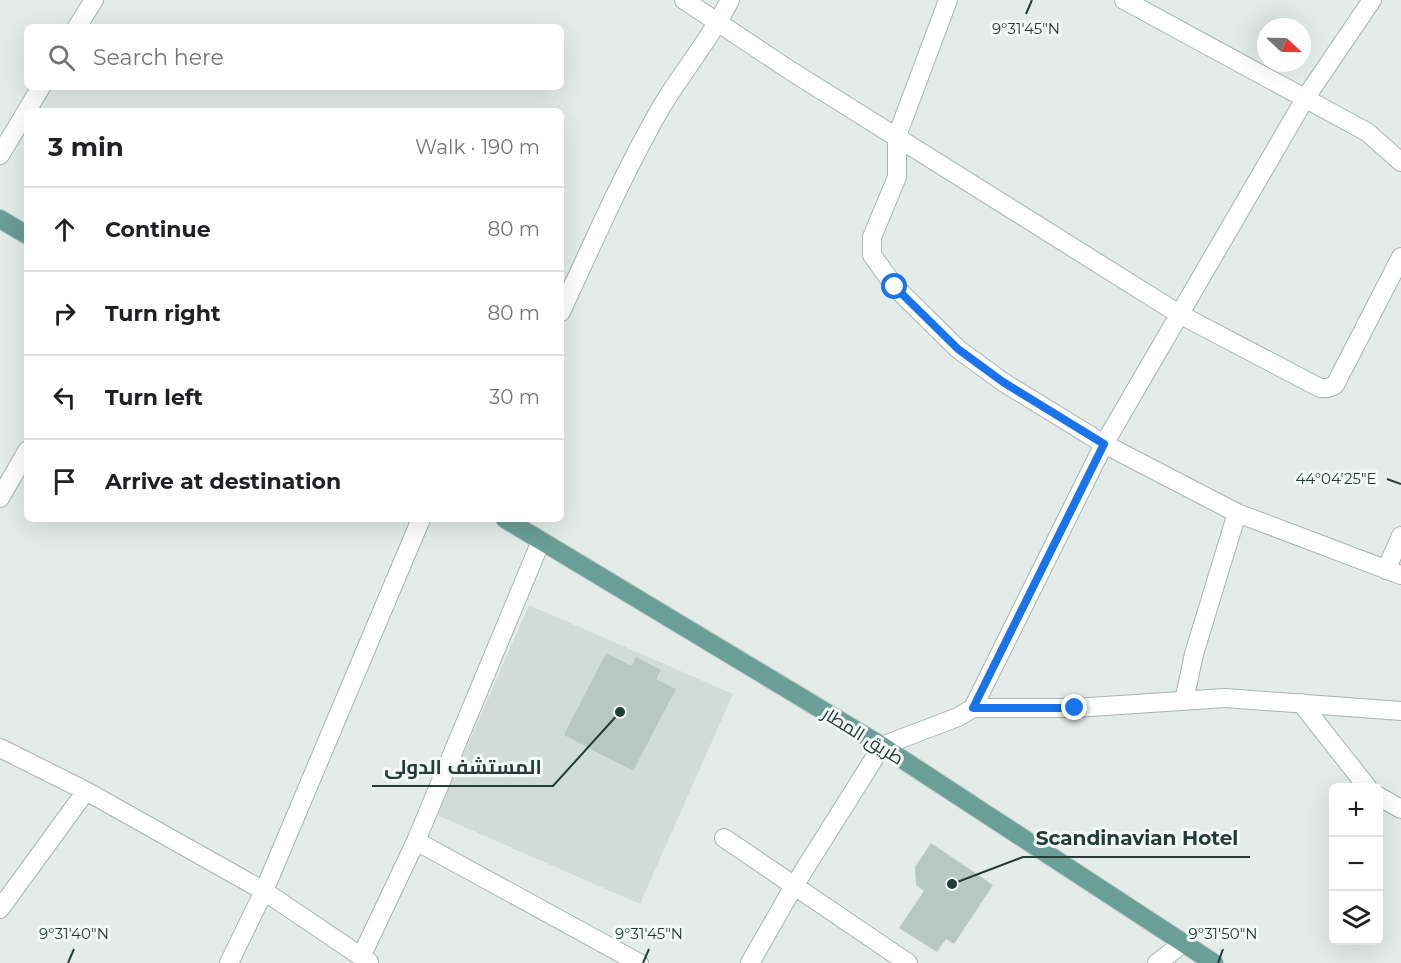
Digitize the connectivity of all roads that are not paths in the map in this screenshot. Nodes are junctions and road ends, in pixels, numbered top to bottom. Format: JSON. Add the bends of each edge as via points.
{"nodes":[{"id":1,"x":94,"y":0,"type":"edge"},
{"id":2,"x":684,"y":0,"type":"edge"},
{"id":3,"x":730,"y":0,"type":"edge"},
{"id":4,"x":948,"y":0,"type":"edge"},
{"id":5,"x":1124,"y":0,"type":"edge"},
{"id":6,"x":1372,"y":0,"type":"edge"},
{"id":7,"x":718,"y":23,"type":"junction"},
{"id":8,"x":79,"y":24,"type":"edge"},
{"id":9,"x":39,"y":90,"type":"edge"},
{"id":10,"x":1306,"y":97,"type":"junction"},
{"id":11,"x":28,"y":108,"type":"edge"},
{"id":12,"x":24,"y":115,"type":"edge"},
{"id":13,"x":897,"y":136,"type":"junction"},
{"id":14,"x":0,"y":155,"type":"edge"},
{"id":15,"x":1401,"y":162,"type":"edge"},
{"id":16,"x":0,"y":219,"type":"edge"},
{"id":17,"x":24,"y":233,"type":"edge"},
{"id":18,"x":1401,"y":258,"type":"edge"},
{"id":19,"x":564,"y":305,"type":"edge"},
{"id":20,"x":1179,"y":314,"type":"junction"},
{"id":21,"x":1104,"y":444,"type":"junction"},
{"id":22,"x":24,"y":456,"type":"edge"},
{"id":23,"x":0,"y":498,"type":"edge"},
{"id":24,"x":1237,"y":513,"type":"junction"},
{"id":25,"x":420,"y":522,"type":"edge"},
{"id":26,"x":510,"y":522,"type":"edge"},
{"id":27,"x":1401,"y":536,"type":"edge"},
{"id":28,"x":541,"y":541,"type":"junction"},
{"id":29,"x":1394,"y":573,"type":"edge"},
{"id":30,"x":1184,"y":701,"type":"junction"},
{"id":31,"x":1301,"y":703,"type":"junction"},
{"id":32,"x":973,"y":708,"type":"junction"},
{"id":33,"x":1401,"y":711,"type":"edge"},
{"id":34,"x":882,"y":746,"type":"junction"},
{"id":35,"x":0,"y":748,"type":"edge"},
{"id":36,"x":1364,"y":783,"type":"edge"},
{"id":37,"x":86,"y":791,"type":"junction"},
{"id":38,"x":1383,"y":799,"type":"edge"},
{"id":39,"x":1401,"y":809,"type":"edge"},
{"id":40,"x":724,"y":838,"type":"dead end"},
{"id":41,"x":416,"y":841,"type":"junction"},
{"id":42,"x":794,"y":886,"type":"junction"},
{"id":43,"x":264,"y":891,"type":"junction"},
{"id":44,"x":0,"y":909,"type":"edge"},
{"id":45,"x":1182,"y":944,"type":"junction"},
{"id":46,"x":365,"y":960,"type":"edge"},
{"id":47,"x":229,"y":963,"type":"edge"},
{"id":48,"x":639,"y":963,"type":"edge"},
{"id":49,"x":750,"y":963,"type":"edge"},
{"id":50,"x":908,"y":963,"type":"edge"},
{"id":51,"x":1157,"y":963,"type":"edge"},
{"id":52,"x":1214,"y":963,"type":"edge"}],
"edges":[{"from":1,"to":8,"type":"street"},
{"from":2,"to":7,"type":"street"},
{"from":3,"to":7,"type":"street"},
{"from":4,"to":13,"type":"street"},
{"from":5,"to":10,"type":"street"},
{"from":6,"to":10,"type":"street"},
{"from":7,"to":13,"type":"street"},
{"from":7,"to":19,"type":"street","via":[[659,111]]},
{"from":9,"to":11,"type":"street"},
{"from":10,"to":15,"type":"street","via":[[1367,132]]},
{"from":10,"to":20,"type":"street"},
{"from":12,"to":14,"type":"street"},
{"from":13,"to":20,"type":"street"},
{"from":13,"to":21,"type":"street","via":[[897,177],[872,237],[872,255],[895,287],[958,349],[1003,382]]},
{"from":16,"to":17,"type":"main road"},
{"from":18,"to":20,"type":"street","via":[[1335,385],[1328,388],[1320,388]]},
{"from":20,"to":21,"type":"street"},
{"from":21,"to":24,"type":"street"},
{"from":21,"to":32,"type":"street"},
{"from":22,"to":23,"type":"street"},
{"from":24,"to":29,"type":"street"},
{"from":24,"to":30,"type":"street"},
{"from":25,"to":43,"type":"street"},
{"from":26,"to":28,"type":"main road","name":"طريق المطار"},
{"from":27,"to":29,"type":"street"},
{"from":28,"to":34,"type":"main road","name":"طريق المطار"},
{"from":28,"to":41,"type":"street"},
{"from":30,"to":31,"type":"street","via":[[1225,698]]},
{"from":30,"to":32,"type":"street","via":[[1075,708]]},
{"from":31,"to":33,"type":"street"},
{"from":31,"to":36,"type":"street"},
{"from":32,"to":34,"type":"street"},
{"from":34,"to":42,"type":"street"},
{"from":34,"to":45,"type":"main road","name":"طريق المطار"},
{"from":35,"to":37,"type":"street"},
{"from":37,"to":43,"type":"street"},
{"from":37,"to":44,"type":"street"},
{"from":38,"to":39,"type":"street"},
{"from":40,"to":42,"type":"street"},
{"from":41,"to":46,"type":"street"},
{"from":41,"to":48,"type":"street"},
{"from":42,"to":49,"type":"street"},
{"from":42,"to":50,"type":"street"},
{"from":43,"to":46,"type":"street"},
{"from":43,"to":47,"type":"street"},
{"from":45,"to":51,"type":"street"},
{"from":45,"to":52,"type":"main road","name":"طريق المطار"}]}
